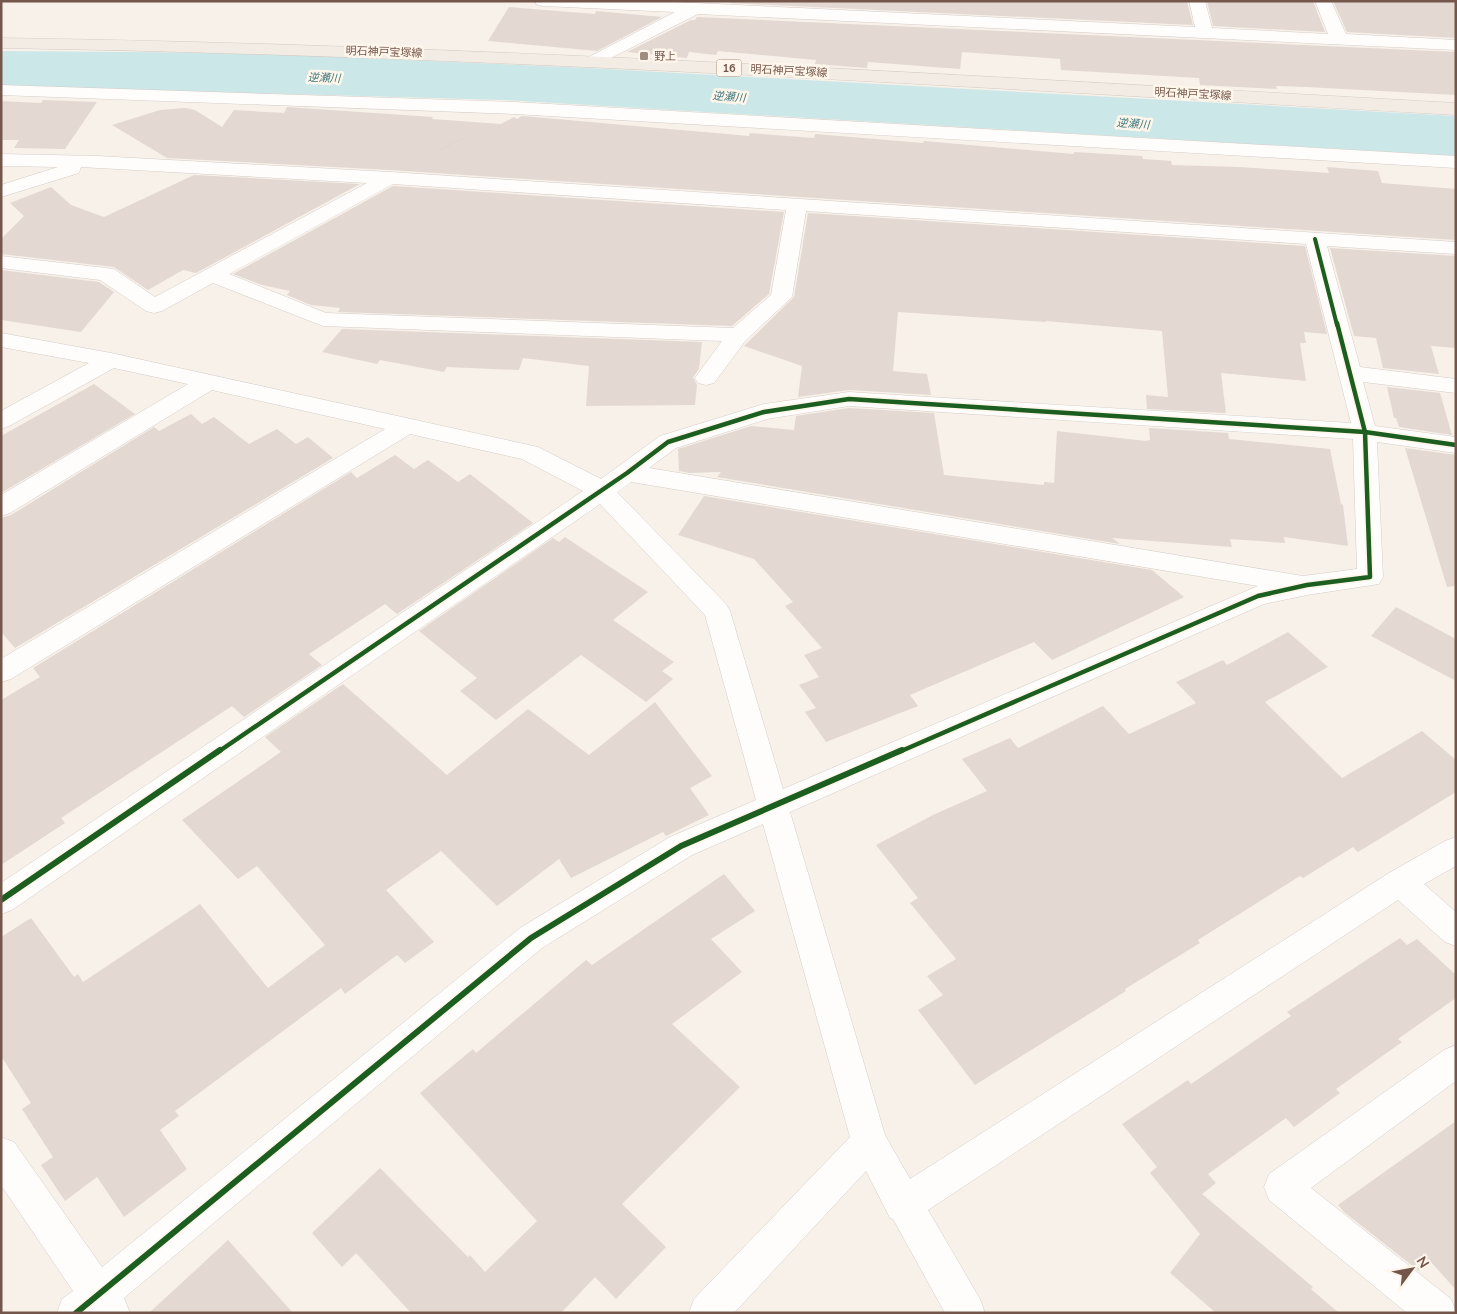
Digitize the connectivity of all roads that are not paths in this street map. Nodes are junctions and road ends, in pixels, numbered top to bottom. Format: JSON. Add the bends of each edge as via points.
{"nodes":[{"id":1,"x":543,"y":1,"type":"edge"},
{"id":2,"x":1198,"y":1,"type":"edge"},
{"id":3,"x":1323,"y":1,"type":"edge"},
{"id":4,"x":589,"y":2,"type":"edge"},
{"id":5,"x":702,"y":5,"type":"edge"},
{"id":6,"x":1205,"y":33,"type":"junction"},
{"id":7,"x":1338,"y":39,"type":"junction"},
{"id":8,"x":1,"y":43,"type":"edge"},
{"id":9,"x":1456,"y":45,"type":"edge"},
{"id":10,"x":595,"y":61,"type":"junction"},
{"id":11,"x":1,"y":90,"type":"edge"},
{"id":12,"x":1456,"y":109,"type":"edge"},
{"id":13,"x":1,"y":160,"type":"edge"},
{"id":14,"x":97,"y":162,"type":"junction"},
{"id":15,"x":1456,"y":162,"type":"edge"},
{"id":16,"x":390,"y":178,"type":"junction"},
{"id":17,"x":1,"y":191,"type":"edge"},
{"id":18,"x":797,"y":206,"type":"junction"},
{"id":19,"x":1315,"y":239,"type":"junction"},
{"id":20,"x":1456,"y":248,"type":"edge"},
{"id":21,"x":1,"y":262,"type":"edge"},
{"id":22,"x":212,"y":275,"type":"junction"},
{"id":23,"x":738,"y":335,"type":"junction"},
{"id":24,"x":1,"y":340,"type":"edge"},
{"id":25,"x":111,"y":360,"type":"junction"},
{"id":26,"x":1350,"y":373,"type":"junction"},
{"id":27,"x":706,"y":378,"type":"dead end"},
{"id":28,"x":208,"y":382,"type":"junction"},
{"id":29,"x":1456,"y":386,"type":"edge"},
{"id":30,"x":1,"y":421,"type":"edge"},
{"id":31,"x":405,"y":427,"type":"junction"},
{"id":32,"x":1365,"y":432,"type":"junction"},
{"id":33,"x":1456,"y":445,"type":"edge"},
{"id":34,"x":626,"y":472,"type":"junction"},
{"id":35,"x":600,"y":489,"type":"junction"},
{"id":36,"x":1,"y":507,"type":"edge"},
{"id":37,"x":1308,"y":585,"type":"junction"},
{"id":38,"x":1,"y":672,"type":"edge"},
{"id":39,"x":774,"y":804,"type":"junction"},
{"id":40,"x":1456,"y":850,"type":"edge"},
{"id":41,"x":1400,"y":882,"type":"junction"},
{"id":42,"x":1,"y":900,"type":"edge"},
{"id":43,"x":1456,"y":932,"type":"edge"},
{"id":44,"x":1456,"y":1061,"type":"edge"},
{"id":45,"x":869,"y":1142,"type":"junction"},
{"id":46,"x":1,"y":1154,"type":"edge"},
{"id":47,"x":903,"y":1205,"type":"junction"},
{"id":48,"x":95,"y":1307,"type":"edge"},
{"id":49,"x":708,"y":1313,"type":"edge"},
{"id":50,"x":966,"y":1313,"type":"edge"},
{"id":51,"x":1436,"y":1313,"type":"edge"}],
"edges":[{"from":1,"to":4,"type":"street"},
{"from":2,"to":6,"type":"street"},
{"from":3,"to":7,"type":"street"},
{"from":4,"to":5,"type":"street"},
{"from":5,"to":6,"type":"street"},
{"from":5,"to":10,"type":"street"},
{"from":6,"to":7,"type":"street"},
{"from":7,"to":9,"type":"street"},
{"from":8,"to":10,"type":"main road","name":"明石神戸宝塚線","number":"16","via":[[274,48]]},
{"from":10,"to":12,"type":"main road","name":"明石神戸宝塚線","number":"16"},
{"from":11,"to":15,"type":"street","via":[[514,108]]},
{"from":13,"to":14,"type":"street"},
{"from":14,"to":16,"type":"street"},
{"from":14,"to":17,"type":"street"},
{"from":16,"to":18,"type":"street"},
{"from":16,"to":22,"type":"street"},
{"from":18,"to":19,"type":"street"},
{"from":18,"to":23,"type":"street","via":[[781,296]]},
{"from":19,"to":20,"type":"street"},
{"from":19,"to":26,"type":"street"},
{"from":21,"to":22,"type":"street","via":[[106,274],[154,306]]},
{"from":22,"to":23,"type":"street","via":[[323,319]]},
{"from":23,"to":27,"type":"street"},
{"from":24,"to":25,"type":"street"},
{"from":25,"to":28,"type":"street"},
{"from":25,"to":30,"type":"street"},
{"from":26,"to":29,"type":"street"},
{"from":26,"to":32,"type":"street"},
{"from":28,"to":31,"type":"street"},
{"from":28,"to":36,"type":"street"},
{"from":31,"to":35,"type":"street","via":[[529,453]]},
{"from":31,"to":38,"type":"street"},
{"from":32,"to":33,"type":"street"},
{"from":32,"to":34,"type":"street","via":[[849,399],[764,412],[668,442]]},
{"from":32,"to":37,"type":"street","via":[[1370,577]]},
{"from":34,"to":35,"type":"street"},
{"from":34,"to":37,"type":"street"},
{"from":35,"to":39,"type":"street","via":[[717,611]]},
{"from":35,"to":42,"type":"street"},
{"from":37,"to":39,"type":"street","via":[[1258,596]]},
{"from":39,"to":45,"type":"street"},
{"from":39,"to":48,"type":"street","via":[[681,846],[531,938]]},
{"from":40,"to":41,"type":"street"},
{"from":41,"to":43,"type":"street"},
{"from":41,"to":47,"type":"street"},
{"from":44,"to":51,"type":"street","via":[[1282,1187]]},
{"from":45,"to":47,"type":"street"},
{"from":45,"to":49,"type":"street"},
{"from":46,"to":48,"type":"street"},
{"from":47,"to":50,"type":"street"}]}
